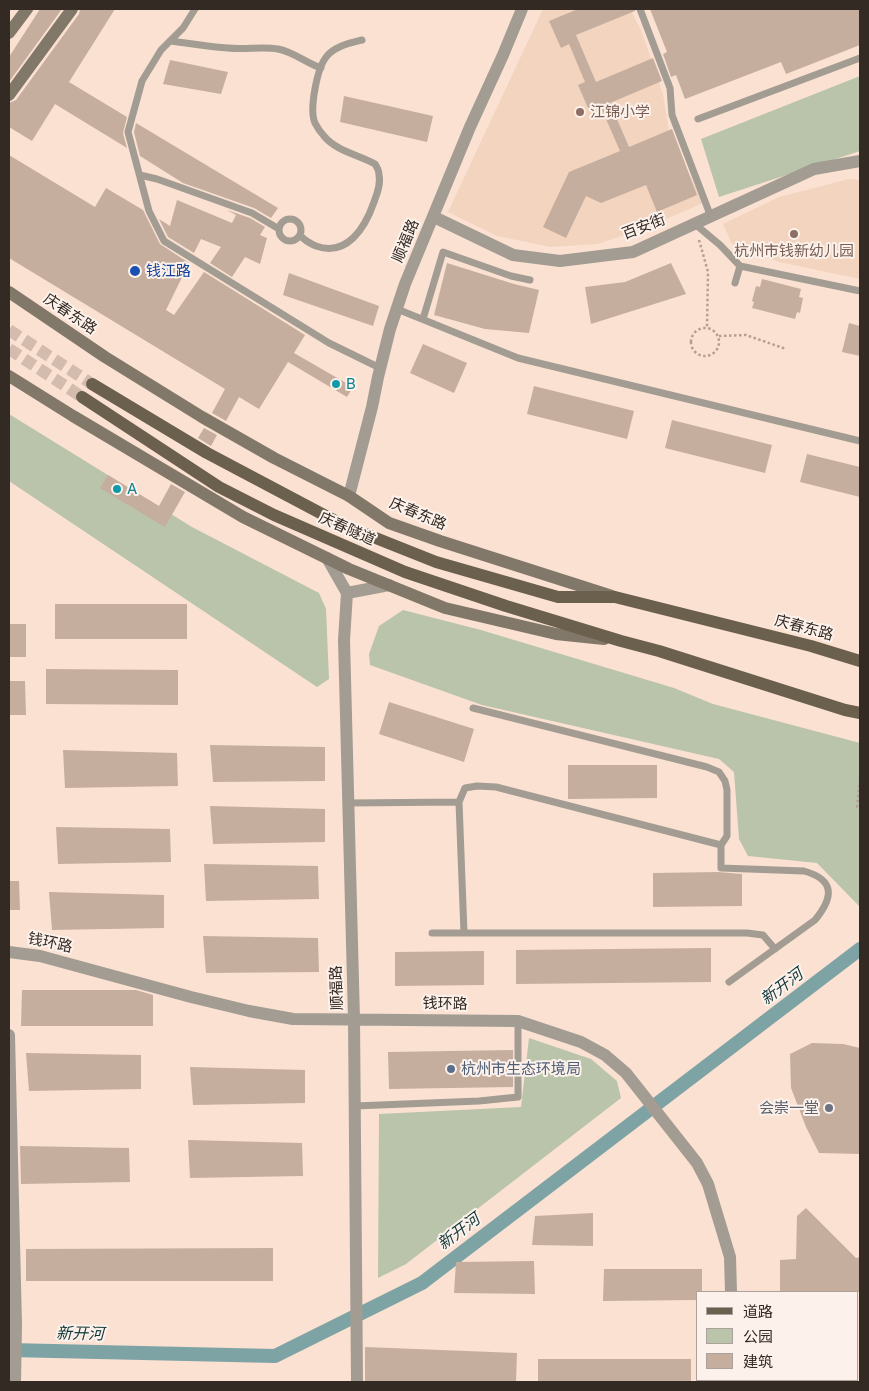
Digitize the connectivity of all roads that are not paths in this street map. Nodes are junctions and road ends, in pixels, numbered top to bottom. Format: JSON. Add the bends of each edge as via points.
{"nodes":[{"id":1,"x":27,"y":9,"type":"edge"},
{"id":2,"x":72,"y":9,"type":"edge"},
{"id":3,"x":195,"y":9,"type":"edge"},
{"id":4,"x":522,"y":9,"type":"edge"},
{"id":5,"x":640,"y":9,"type":"edge"},
{"id":6,"x":9,"y":33,"type":"edge"},
{"id":7,"x":362,"y":40,"type":"dead end"},
{"id":8,"x":170,"y":41,"type":"junction"},
{"id":9,"x":860,"y":58,"type":"edge"},
{"id":10,"x":321,"y":68,"type":"junction"},
{"id":11,"x":9,"y":95,"type":"edge"},
{"id":12,"x":698,"y":119,"type":"dead end"},
{"id":13,"x":860,"y":161,"type":"edge"},
{"id":14,"x":140,"y":175,"type":"junction"},
{"id":15,"x":434,"y":217,"type":"junction"},
{"id":16,"x":711,"y":217,"type":"junction"},
{"id":17,"x":695,"y":224,"type":"junction"},
{"id":18,"x":279,"y":229,"type":"junction"},
{"id":19,"x":300,"y":235,"type":"junction"},
{"id":20,"x":740,"y":266,"type":"junction"},
{"id":21,"x":530,"y":280,"type":"dead end"},
{"id":22,"x":735,"y":283,"type":"dead end"},
{"id":23,"x":860,"y":291,"type":"edge"},
{"id":24,"x":12,"y":296,"type":"edge"},
{"id":25,"x":397,"y":309,"type":"junction"},
{"id":26,"x":423,"y":319,"type":"junction"},
{"id":27,"x":380,"y":368,"type":"junction"},
{"id":28,"x":9,"y":376,"type":"edge"},
{"id":29,"x":92,"y":384,"type":"tunnel mouth"},
{"id":30,"x":82,"y":398,"type":"tunnel mouth"},
{"id":31,"x":860,"y":441,"type":"edge"},
{"id":32,"x":348,"y":496,"type":"junction"},
{"id":33,"x":327,"y":558,"type":"junction"},
{"id":34,"x":389,"y":585,"type":"junction"},
{"id":35,"x":347,"y":593,"type":"junction"},
{"id":36,"x":615,"y":597,"type":"junction"},
{"id":37,"x":621,"y":641,"type":"junction"},
{"id":38,"x":860,"y":661,"type":"edge"},
{"id":39,"x":473,"y":708,"type":"dead end"},
{"id":40,"x":860,"y":713,"type":"edge"},
{"id":41,"x":459,"y":802,"type":"junction"},
{"id":42,"x":348,"y":803,"type":"junction"},
{"id":43,"x":722,"y":845,"type":"junction"},
{"id":44,"x":432,"y":932,"type":"dead end"},
{"id":45,"x":464,"y":933,"type":"junction"},
{"id":46,"x":775,"y":949,"type":"junction"},
{"id":47,"x":9,"y":952,"type":"edge"},
{"id":48,"x":729,"y":982,"type":"dead end"},
{"id":49,"x":354,"y":1019,"type":"junction"},
{"id":50,"x":518,"y":1021,"type":"junction"},
{"id":51,"x":9,"y":1035,"type":"edge"},
{"id":52,"x":355,"y":1106,"type":"junction"},
{"id":53,"x":731,"y":1291,"type":"edge"},
{"id":54,"x":14,"y":1382,"type":"edge"},
{"id":55,"x":357,"y":1382,"type":"edge"}],
"edges":[{"from":1,"to":6,"type":"main road"},
{"from":2,"to":11,"type":"main road"},
{"from":3,"to":8,"type":"lane"},
{"from":4,"to":15,"type":"street","name":"顺福路"},
{"from":5,"to":16,"type":"lane","via":[[670,88],[672,115]]},
{"from":7,"to":10,"type":"lane","via":[[343,44],[327,55]]},
{"from":8,"to":10,"type":"lane","via":[[227,48],[279,49]]},
{"from":8,"to":14,"type":"lane","via":[[142,81],[128,132]]},
{"from":9,"to":12,"type":"lane"},
{"from":10,"to":19,"type":"lane","via":[[313,104],[314,122],[325,138],[375,164],[380,176],[370,213],[359,232],[347,242],[336,249],[323,248],[306,242]]},
{"from":13,"to":16,"type":"street","name":"百安街","via":[[814,169]]},
{"from":14,"to":18,"type":"lane","via":[[252,213]]},
{"from":14,"to":27,"type":"lane","via":[[149,211],[164,241],[329,343]]},
{"from":15,"to":17,"type":"street","name":"百安街","via":[[513,255],[560,261],[633,252]]},
{"from":15,"to":25,"type":"street","name":"顺福路"},
{"from":16,"to":17,"type":"street","name":"百安街"},
{"from":17,"to":20,"type":"lane"},
{"from":18,"to":19,"type":"lane","via":[[280,235],[290,241]]},
{"from":18,"to":19,"type":"lane","via":[[285,220],[290,219],[299,224]]},
{"from":20,"to":22,"type":"lane"},
{"from":20,"to":23,"type":"lane"},
{"from":21,"to":26,"type":"lane","via":[[443,252]]},
{"from":24,"to":32,"type":"main road","name":"庆春东路","via":[[202,417]]},
{"from":25,"to":26,"type":"lane"},
{"from":25,"to":27,"type":"street","name":"顺福路"},
{"from":26,"to":31,"type":"lane","via":[[518,358]]},
{"from":27,"to":32,"type":"street","name":"顺福路"},
{"from":28,"to":33,"type":"main road","via":[[243,517]]},
{"from":29,"to":36,"type":"main road","name":"庆春隧道","via":[[207,453],[343,525],[436,562],[558,597]]},
{"from":30,"to":37,"type":"main road","name":"庆春隧道","via":[[219,487],[274,515],[405,572]]},
{"from":32,"to":36,"type":"main road","name":"庆春东路","via":[[389,523]]},
{"from":33,"to":34,"type":"main road"},
{"from":33,"to":35,"type":"street"},
{"from":34,"to":35,"type":"street"},
{"from":34,"to":37,"type":"main road","via":[[454,610],[556,634]]},
{"from":35,"to":42,"type":"street","name":"顺福路","via":[[344,640]]},
{"from":36,"to":38,"type":"main road","name":"庆春东路"},
{"from":37,"to":40,"type":"main road"},
{"from":39,"to":43,"type":"lane","via":[[719,772],[727,790],[727,836]]},
{"from":41,"to":42,"type":"lane"},
{"from":41,"to":43,"type":"lane","via":[[465,788],[496,787]]},
{"from":41,"to":45,"type":"lane"},
{"from":42,"to":49,"type":"street","name":"顺福路"},
{"from":43,"to":46,"type":"lane","via":[[721,868],[804,871],[815,874],[826,884],[830,894],[826,907],[815,920]]},
{"from":44,"to":45,"type":"lane"},
{"from":45,"to":46,"type":"lane","via":[[747,933],[763,935]]},
{"from":46,"to":48,"type":"lane"},
{"from":47,"to":49,"type":"street","name":"钱环路","via":[[40,956],[249,1011],[293,1019]]},
{"from":49,"to":50,"type":"street","name":"钱环路"},
{"from":49,"to":52,"type":"street","name":"顺福路"},
{"from":50,"to":52,"type":"lane","via":[[518,1096],[479,1101]]},
{"from":50,"to":53,"type":"street","name":"钱环路","via":[[581,1042],[605,1055],[641,1091],[697,1163],[708,1184],[730,1257]]},
{"from":51,"to":54,"type":"street","via":[[16,1325]]},
{"from":52,"to":55,"type":"street","name":"顺福路"}]}
